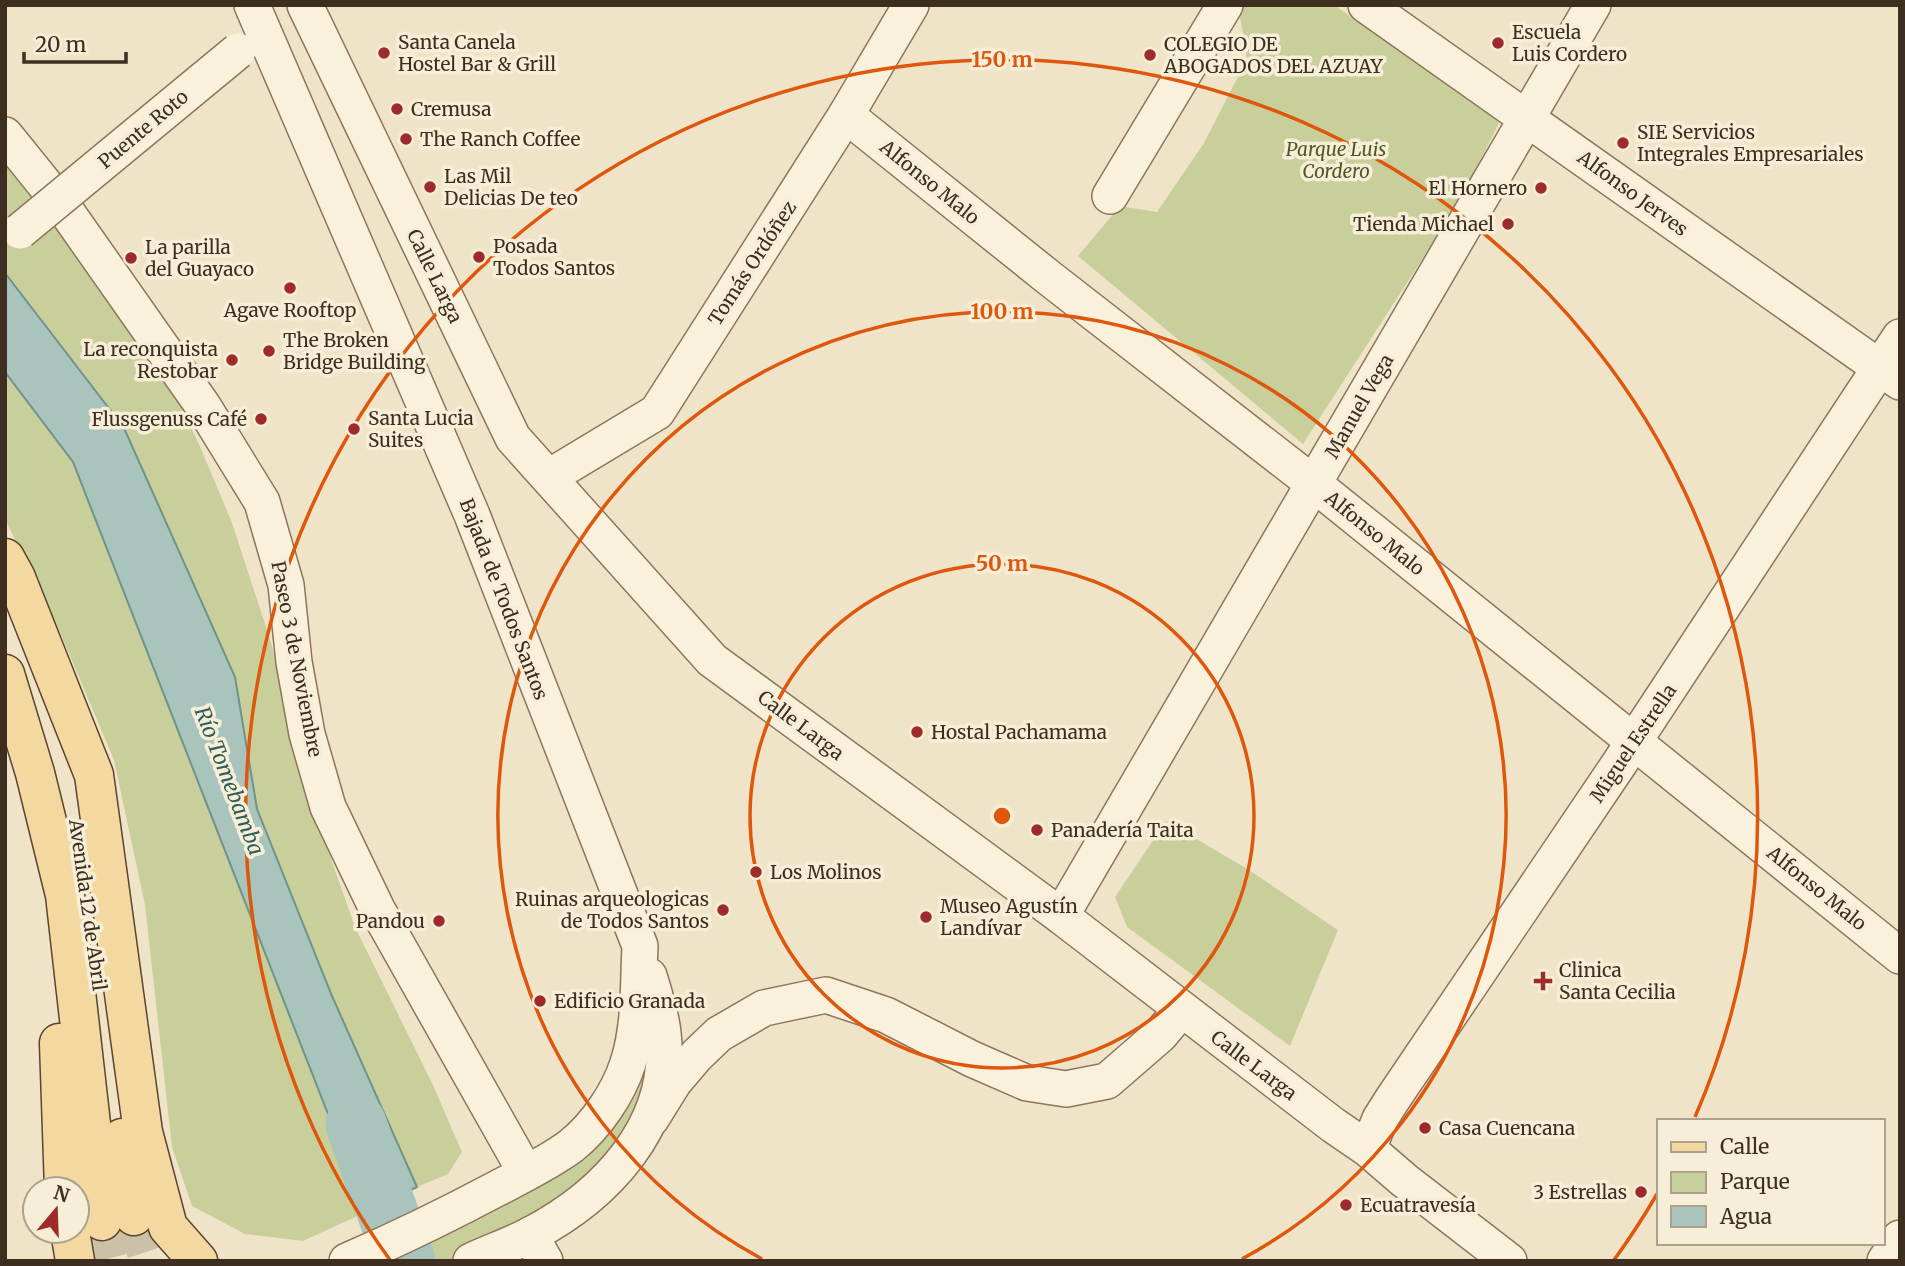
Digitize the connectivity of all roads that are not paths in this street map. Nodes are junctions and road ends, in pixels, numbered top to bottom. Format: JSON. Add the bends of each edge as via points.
{"nodes":[{"id":1,"x":305,"y":5,"type":"edge"},
{"id":2,"x":912,"y":5,"type":"edge"},
{"id":3,"x":1225,"y":5,"type":"edge"},
{"id":4,"x":1366,"y":5,"type":"edge"},
{"id":5,"x":1593,"y":5,"type":"edge"},
{"id":6,"x":256,"y":13,"type":"edge"},
{"id":7,"x":846,"y":115,"type":"junction"},
{"id":8,"x":1528,"y":118,"type":"junction"},
{"id":9,"x":5,"y":135,"type":"edge"},
{"id":10,"x":1110,"y":196,"type":"dead end"},
{"id":11,"x":20,"y":232,"type":"dead end"},
{"id":12,"x":1900,"y":337,"type":"edge"},
{"id":13,"x":1889,"y":376,"type":"edge"},
{"id":14,"x":549,"y":477,"type":"junction"},
{"id":15,"x":1314,"y":484,"type":"junction"},
{"id":16,"x":5,"y":558,"type":"edge"},
{"id":17,"x":5,"y":602,"type":"edge"},
{"id":18,"x":5,"y":674,"type":"edge"},
{"id":19,"x":1634,"y":741,"type":"junction"},
{"id":20,"x":35,"y":773,"type":"junction"},
{"id":21,"x":1061,"y":916,"type":"junction"},
{"id":22,"x":640,"y":946,"type":"junction"},
{"id":23,"x":1900,"y":956,"type":"edge"},
{"id":24,"x":1181,"y":1010,"type":"junction"},
{"id":25,"x":651,"y":1119,"type":"junction"},
{"id":26,"x":1368,"y":1150,"type":"junction"},
{"id":27,"x":526,"y":1174,"type":"junction"},
{"id":28,"x":64,"y":1175,"type":"edge"},
{"id":29,"x":102,"y":1223,"type":"edge"},
{"id":30,"x":1900,"y":1238,"type":"edge"},
{"id":31,"x":538,"y":1248,"type":"edge"},
{"id":32,"x":75,"y":1261,"type":"edge"},
{"id":33,"x":198,"y":1261,"type":"edge"},
{"id":34,"x":347,"y":1261,"type":"edge"},
{"id":35,"x":471,"y":1261,"type":"edge"},
{"id":36,"x":1509,"y":1261,"type":"edge"},
{"id":37,"x":1885,"y":1261,"type":"edge"}],
"edges":[{"from":1,"to":14,"type":"street","name":"Calle Larga","via":[[513,438]]},
{"from":2,"to":7,"type":"street","name":"Tomás Ordóñez"},
{"from":3,"to":10,"type":"street"},
{"from":4,"to":8,"type":"street","name":"Alfonso Jerves"},
{"from":5,"to":8,"type":"street","name":"Manuel Vega"},
{"from":6,"to":11,"type":"street","name":"Puente Roto","bridge":true,"via":[[238,51]]},
{"from":6,"to":22,"type":"street","name":"Bajada de Todos Santos","via":[[472,515]]},
{"from":7,"to":14,"type":"street","name":"Tomás Ordóñez","via":[[657,412]]},
{"from":7,"to":15,"type":"street","name":"Alfonso Malo"},
{"from":8,"to":13,"type":"street","name":"Alfonso Jerves"},
{"from":8,"to":15,"type":"street","name":"Manuel Vega"},
{"from":9,"to":27,"type":"street","name":"Paseo 3 de Noviembre","via":[[64,208],[195,394],[262,502],[286,585],[307,734],[328,807],[377,909]]},
{"from":12,"to":13,"type":"street","name":"Miguel Estrella"},
{"from":13,"to":19,"type":"street","name":"Miguel Estrella"},
{"from":14,"to":21,"type":"street","name":"Calle Larga","via":[[712,660]]},
{"from":15,"to":19,"type":"street","name":"Alfonso Malo"},
{"from":15,"to":21,"type":"street","name":"Manuel Vega"},
{"from":16,"to":33,"type":"main road","via":[[94,775],[143,1132],[168,1227]]},
{"from":17,"to":29,"type":"main road","name":"Avenida 12 de Abril","via":[[68,768]]},
{"from":18,"to":20,"type":"main road","name":"Avenida 12 de Abril"},
{"from":19,"to":23,"type":"street","name":"Alfonso Malo"},
{"from":19,"to":26,"type":"street","name":"Miguel Estrella","via":[[1392,1100]]},
{"from":20,"to":28,"type":"main road","via":[[56,960]]},
{"from":20,"to":29,"type":"main road","name":"Avenida 12 de Abril","via":[[65,895]]},
{"from":21,"to":24,"type":"street","name":"Calle Larga"},
{"from":22,"to":25,"type":"street","via":[[664,1035],[663,1073]]},
{"from":22,"to":27,"type":"street","name":"Bajada de Todos Santos","via":[[637,1017],[617,1089],[572,1146]]},
{"from":24,"to":25,"type":"street","via":[[1107,1082],[1066,1089],[1027,1083],[886,1015],[826,995],[764,1008],[719,1034],[674,1082]]},
{"from":24,"to":26,"type":"street","name":"Calle Larga"},
{"from":25,"to":31,"type":"street","via":[[629,1157]]},
{"from":26,"to":36,"type":"street","name":"Calle Larga"},
{"from":27,"to":34,"type":"street","name":"Bajada de Todos Santos"},
{"from":29,"to":32,"type":"main road"},
{"from":30,"to":37,"type":"street"},
{"from":31,"to":35,"type":"street"}]}
